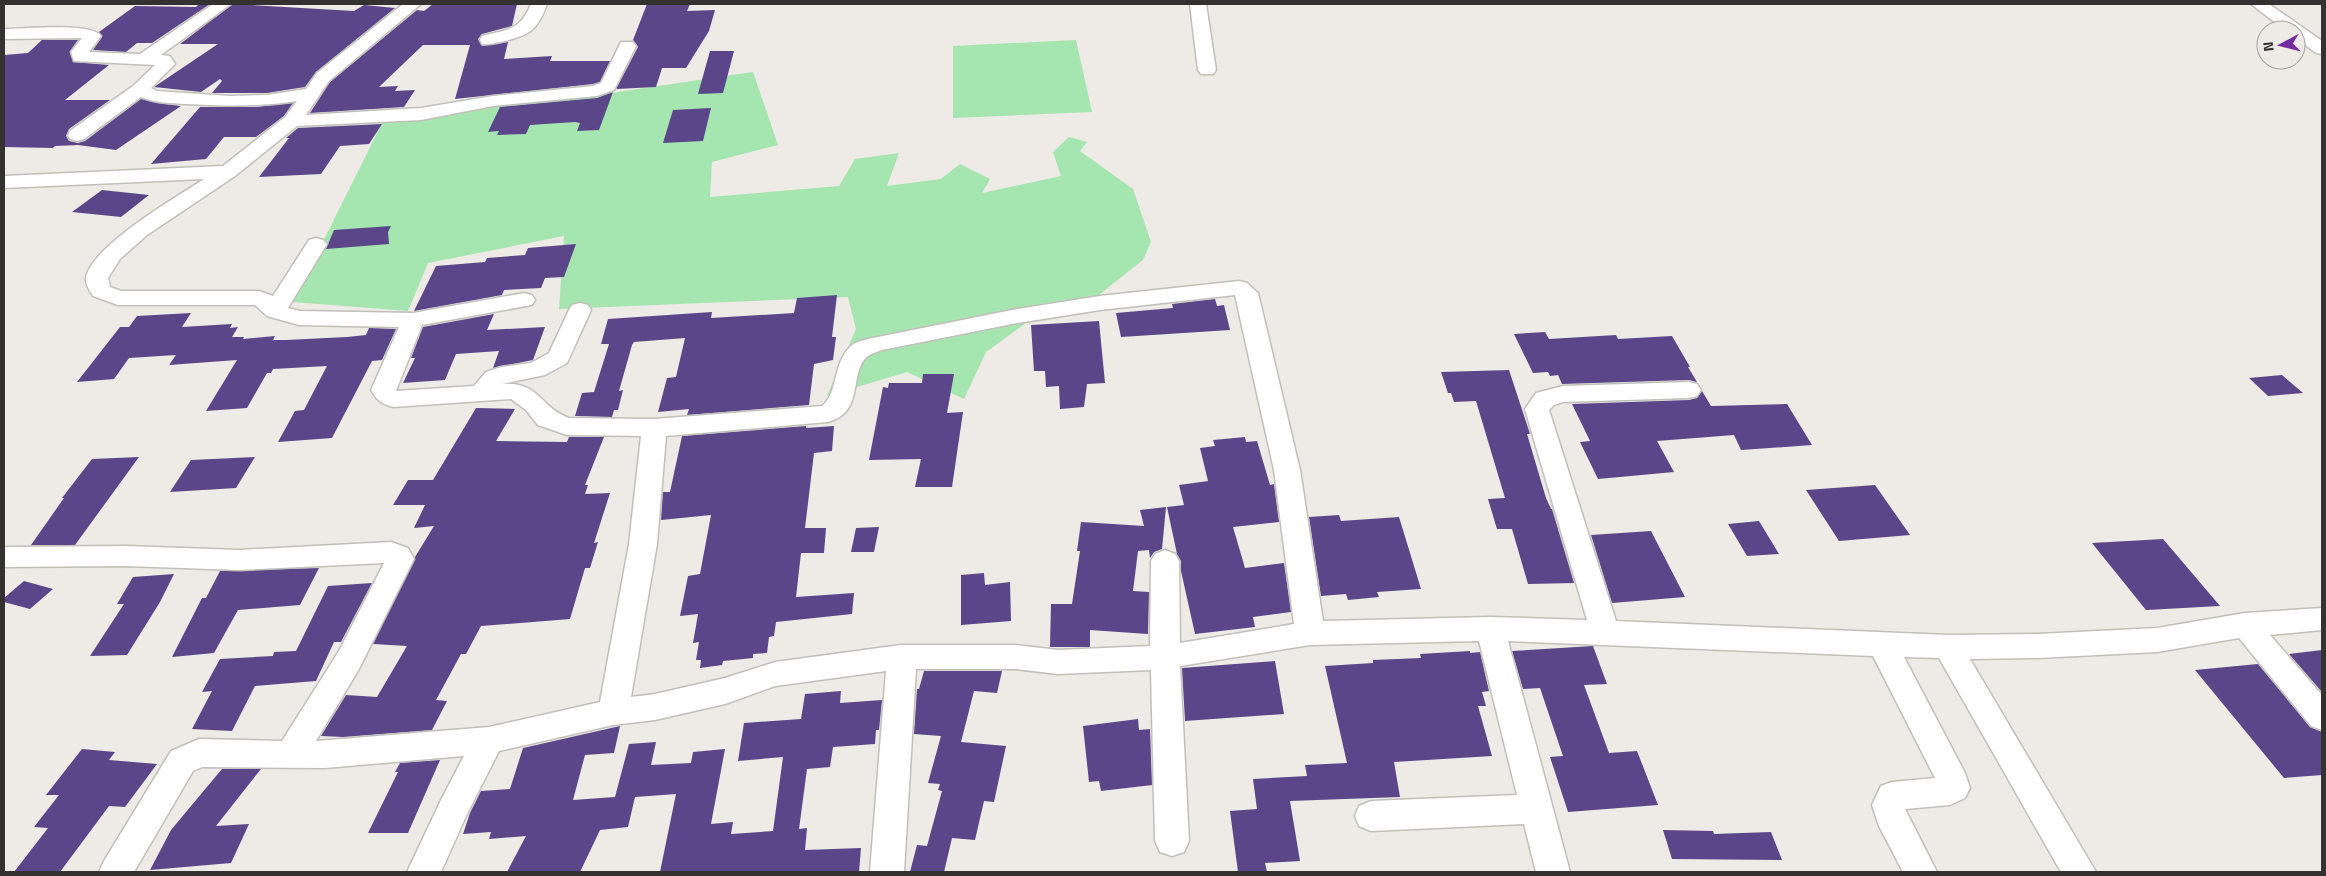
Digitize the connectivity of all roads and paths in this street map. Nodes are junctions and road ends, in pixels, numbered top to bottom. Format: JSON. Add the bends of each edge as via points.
{"nodes":[{"id":1,"x":223,"y":4,"type":"edge"},
{"id":2,"x":412,"y":4,"type":"edge"},
{"id":3,"x":539,"y":4,"type":"edge"},
{"id":4,"x":1198,"y":4,"type":"edge"},
{"id":5,"x":2259,"y":4,"type":"edge"},
{"id":6,"x":4,"y":34,"type":"edge"},
{"id":7,"x":488,"y":40,"type":"dead end"},
{"id":8,"x":627,"y":46,"type":"dead end"},
{"id":9,"x":2322,"y":49,"type":"edge"},
{"id":10,"x":144,"y":59,"type":"junction"},
{"id":11,"x":1207,"y":70,"type":"dead end"},
{"id":12,"x":139,"y":90,"type":"junction"},
{"id":13,"x":312,"y":93,"type":"junction"},
{"id":14,"x":292,"y":121,"type":"junction"},
{"id":15,"x":78,"y":135,"type":"dead end"},
{"id":16,"x":228,"y":172,"type":"junction"},
{"id":17,"x":4,"y":182,"type":"edge"},
{"id":18,"x":316,"y":244,"type":"dead end"},
{"id":19,"x":524,"y":300,"type":"dead end"},
{"id":20,"x":580,"y":310,"type":"dead end"},
{"id":21,"x":275,"y":311,"type":"junction"},
{"id":22,"x":413,"y":320,"type":"junction"},
{"id":23,"x":1689,"y":390,"type":"dead end"},
{"id":24,"x":482,"y":392,"type":"junction"},
{"id":25,"x":654,"y":428,"type":"junction"},
{"id":26,"x":4,"y":557,"type":"edge"},
{"id":27,"x":1166,"y":561,"type":"dead end"},
{"id":28,"x":2322,"y":620,"type":"edge"},
{"id":29,"x":2245,"y":625,"type":"junction"},
{"id":30,"x":1490,"y":629,"type":"junction"},
{"id":31,"x":1605,"y":632,"type":"junction"},
{"id":32,"x":1310,"y":633,"type":"junction"},
{"id":33,"x":1882,"y":644,"type":"junction"},
{"id":34,"x":1948,"y":648,"type":"junction"},
{"id":35,"x":901,"y":657,"type":"junction"},
{"id":36,"x":1165,"y":657,"type":"junction"},
{"id":37,"x":613,"y":712,"type":"junction"},
{"id":38,"x":2322,"y":717,"type":"edge"},
{"id":39,"x":489,"y":740,"type":"junction"},
{"id":40,"x":290,"y":754,"type":"junction"},
{"id":41,"x":1537,"y":809,"type":"junction"},
{"id":42,"x":1371,"y":816,"type":"dead end"},
{"id":43,"x":1172,"y":841,"type":"dead end"},
{"id":44,"x":116,"y":872,"type":"edge"},
{"id":45,"x":424,"y":872,"type":"edge"},
{"id":46,"x":887,"y":872,"type":"edge"},
{"id":47,"x":1553,"y":872,"type":"edge"},
{"id":48,"x":1920,"y":872,"type":"edge"},
{"id":49,"x":2079,"y":872,"type":"edge"}],
"edges":[{"from":1,"to":10,"type":"street"},
{"from":2,"to":13,"type":"street","via":[[323,77]]},
{"from":3,"to":7,"type":"street","via":[[533,18],[521,32]]},
{"from":4,"to":11,"type":"street"},
{"from":5,"to":9,"type":"street"},
{"from":6,"to":10,"type":"street","via":[[85,33],[93,36],[80,52],[80,57]]},
{"from":8,"to":14,"type":"street","via":[[608,86],[597,91],[493,101],[421,114]]},
{"from":10,"to":12,"type":"street","via":[[160,59],[166,64]]},
{"from":12,"to":13,"type":"street","via":[[154,96],[230,101],[267,100]]},
{"from":12,"to":15,"type":"street"},
{"from":13,"to":14,"type":"street"},
{"from":14,"to":16,"type":"street"},
{"from":16,"to":17,"type":"street"},
{"from":16,"to":21,"type":"street","via":[[140,231],[112,254],[97,278],[98,285],[108,296],[131,300],[258,298]]},
{"from":18,"to":21,"type":"street"},
{"from":19,"to":22,"type":"street"},
{"from":20,"to":24,"type":"street","via":[[559,358],[537,370],[494,378]]},
{"from":21,"to":22,"type":"street","via":[[307,319]]},
{"from":22,"to":24,"type":"street","via":[[387,375],[383,390],[387,396],[393,399]]},
{"from":23,"to":31,"type":"street","via":[[1563,394],[1545,399],[1538,408],[1539,421]]},
{"from":24,"to":25,"type":"street","via":[[516,392],[535,404],[547,419],[567,426]]},
{"from":25,"to":32,"type":"street","via":[[828,414],[839,403],[854,357],[860,350],[876,344],[1100,303],[1239,288],[1247,293],[1287,470]]},
{"from":25,"to":37,"type":"street","via":[[643,544]]},
{"from":26,"to":40,"type":"street","via":[[126,556],[239,560],[382,552],[398,555],[400,559],[348,660]]},
{"from":27,"to":36,"type":"street"},
{"from":28,"to":29,"type":"street"},
{"from":29,"to":34,"type":"street","via":[[2157,640]]},
{"from":29,"to":38,"type":"street"},
{"from":30,"to":31,"type":"street"},
{"from":30,"to":32,"type":"street"},
{"from":30,"to":41,"type":"street"},
{"from":31,"to":33,"type":"street"},
{"from":32,"to":36,"type":"street"},
{"from":33,"to":34,"type":"street"},
{"from":33,"to":48,"type":"street","via":[[1954,784],[1950,791],[1892,796],[1888,805]]},
{"from":34,"to":49,"type":"street"},
{"from":35,"to":36,"type":"street","via":[[1015,657],[1058,662]]},
{"from":35,"to":37,"type":"street","via":[[775,674],[725,691],[655,707]]},
{"from":35,"to":46,"type":"street"},
{"from":36,"to":43,"type":"street"},
{"from":37,"to":39,"type":"street"},
{"from":39,"to":40,"type":"street"},
{"from":39,"to":45,"type":"street"},
{"from":40,"to":44,"type":"street","via":[[198,753],[189,756],[182,761]]},
{"from":41,"to":42,"type":"street"},
{"from":41,"to":47,"type":"street"}]}
